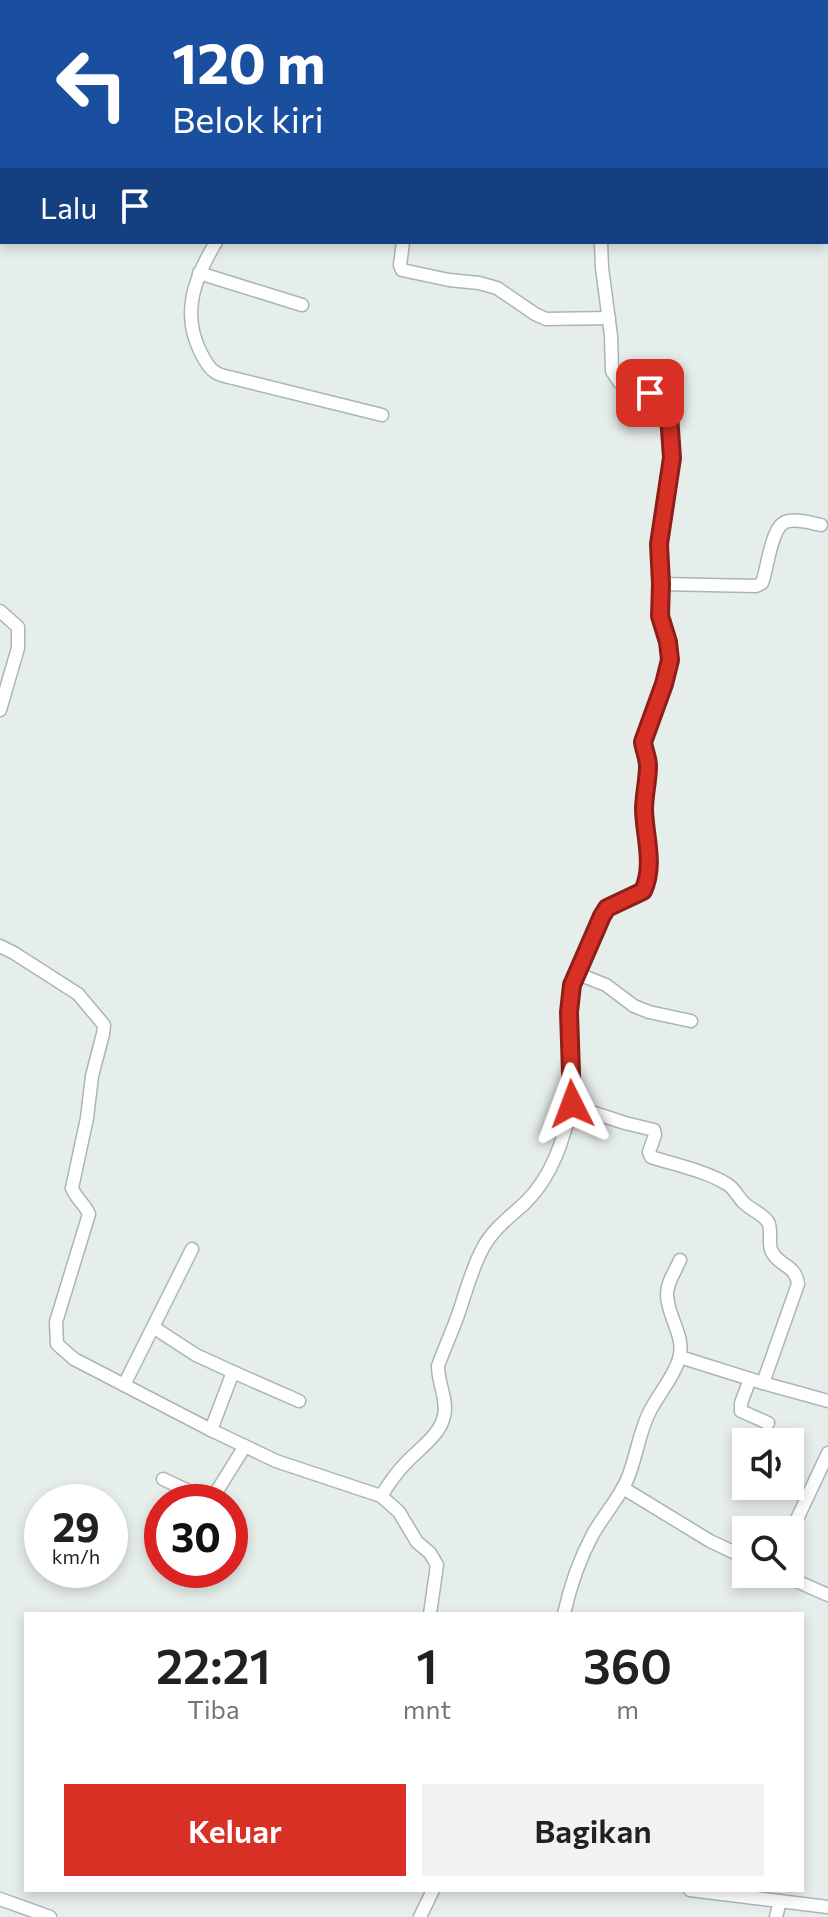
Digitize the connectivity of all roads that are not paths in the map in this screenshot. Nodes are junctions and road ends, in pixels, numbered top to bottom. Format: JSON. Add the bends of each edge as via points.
{"nodes":[{"id":1,"x":215,"y":244,"type":"edge"},
{"id":2,"x":403,"y":244,"type":"edge"},
{"id":3,"x":601,"y":244,"type":"edge"},
{"id":4,"x":199,"y":273,"type":"junction"},
{"id":5,"x":302,"y":305,"type":"dead end"},
{"id":6,"x":609,"y":318,"type":"junction"},
{"id":7,"x":382,"y":415,"type":"dead end"},
{"id":8,"x":821,"y":525,"type":"dead end"},
{"id":9,"x":661,"y":584,"type":"junction"},
{"id":10,"x":0,"y":611,"type":"edge"},
{"id":11,"x":0,"y":710,"type":"edge"},
{"id":12,"x":0,"y":946,"type":"edge"},
{"id":13,"x":578,"y":974,"type":"junction"},
{"id":14,"x":691,"y":1021,"type":"dead end"},
{"id":15,"x":572,"y":1104,"type":"junction"},
{"id":16,"x":192,"y":1249,"type":"dead end"},
{"id":17,"x":680,"y":1260,"type":"dead end"},
{"id":18,"x":153,"y":1327,"type":"junction"},
{"id":19,"x":680,"y":1357,"type":"junction"},
{"id":20,"x":233,"y":1372,"type":"junction"},
{"id":21,"x":750,"y":1379,"type":"junction"},
{"id":22,"x":763,"y":1383,"type":"junction"},
{"id":23,"x":124,"y":1385,"type":"junction"},
{"id":24,"x":299,"y":1401,"type":"dead end"},
{"id":25,"x":828,"y":1401,"type":"edge"},
{"id":26,"x":768,"y":1423,"type":"dead end"},
{"id":27,"x":211,"y":1430,"type":"junction"},
{"id":28,"x":245,"y":1446,"type":"junction"},
{"id":29,"x":828,"y":1453,"type":"edge"},
{"id":30,"x":163,"y":1479,"type":"dead end"},
{"id":31,"x":623,"y":1488,"type":"junction"},
{"id":32,"x":381,"y":1496,"type":"junction"},
{"id":33,"x":798,"y":1516,"type":"edge"},
{"id":34,"x":732,"y":1551,"type":"edge"},
{"id":35,"x":804,"y":1584,"type":"edge"},
{"id":36,"x":828,"y":1595,"type":"edge"},
{"id":37,"x":430,"y":1612,"type":"edge"},
{"id":38,"x":565,"y":1612,"type":"edge"},
{"id":39,"x":432,"y":1892,"type":"edge"},
{"id":40,"x":706,"y":1892,"type":"edge"},
{"id":41,"x":0,"y":1899,"type":"edge"},
{"id":42,"x":780,"y":1901,"type":"junction"},
{"id":43,"x":828,"y":1907,"type":"edge"},
{"id":44,"x":50,"y":1917,"type":"edge"},
{"id":45,"x":420,"y":1917,"type":"edge"},
{"id":46,"x":776,"y":1917,"type":"edge"}],
"edges":[{"from":1,"to":4,"type":"street"},
{"from":2,"to":6,"type":"street","via":[[402,270],[497,288],[546,319]]},
{"from":3,"to":6,"type":"street"},
{"from":4,"to":5,"type":"street"},
{"from":4,"to":7,"type":"street","via":[[189,311],[193,336],[215,372]]},
{"from":6,"to":9,"type":"street","via":[[612,371],[619,382],[662,402],[669,415],[672,458],[659,544]]},
{"from":8,"to":9,"type":"street","via":[[781,523],[762,583],[756,586]]},
{"from":9,"to":13,"type":"street","via":[[660,616],[670,660],[643,742],[648,760],[648,880],[643,891],[607,908]]},
{"from":10,"to":11,"type":"street","via":[[18,627],[19,642]]},
{"from":12,"to":23,"type":"street","via":[[78,994],[104,1025],[72,1188],[89,1214],[56,1322],[57,1344]]},
{"from":13,"to":14,"type":"street","via":[[606,985],[634,1006]]},
{"from":13,"to":15,"type":"street","via":[[569,1012]]},
{"from":15,"to":22,"type":"street","via":[[654,1130],[651,1157],[729,1185],[764,1217],[774,1256],[794,1271],[798,1284]]},
{"from":15,"to":32,"type":"street","via":[[555,1161],[527,1200],[485,1243],[475,1265],[438,1366],[444,1419]]},
{"from":16,"to":18,"type":"street"},
{"from":17,"to":19,"type":"street","via":[[667,1293]]},
{"from":18,"to":20,"type":"street"},
{"from":18,"to":23,"type":"street"},
{"from":19,"to":21,"type":"street"},
{"from":19,"to":31,"type":"street","via":[[649,1412]]},
{"from":20,"to":24,"type":"street"},
{"from":20,"to":27,"type":"street"},
{"from":21,"to":22,"type":"street"},
{"from":21,"to":26,"type":"street","via":[[741,1411]]},
{"from":22,"to":25,"type":"street"},
{"from":23,"to":27,"type":"street"},
{"from":27,"to":28,"type":"street"},
{"from":28,"to":30,"type":"street","via":[[211,1497]]},
{"from":28,"to":32,"type":"street"},
{"from":29,"to":33,"type":"street"},
{"from":31,"to":34,"type":"street"},
{"from":31,"to":38,"type":"street","via":[[593,1533]]},
{"from":32,"to":37,"type":"street","via":[[437,1565]]},
{"from":35,"to":36,"type":"street"},
{"from":39,"to":45,"type":"street"},
{"from":40,"to":42,"type":"street"},
{"from":41,"to":44,"type":"street"},
{"from":42,"to":43,"type":"street"},
{"from":42,"to":46,"type":"street"}]}
